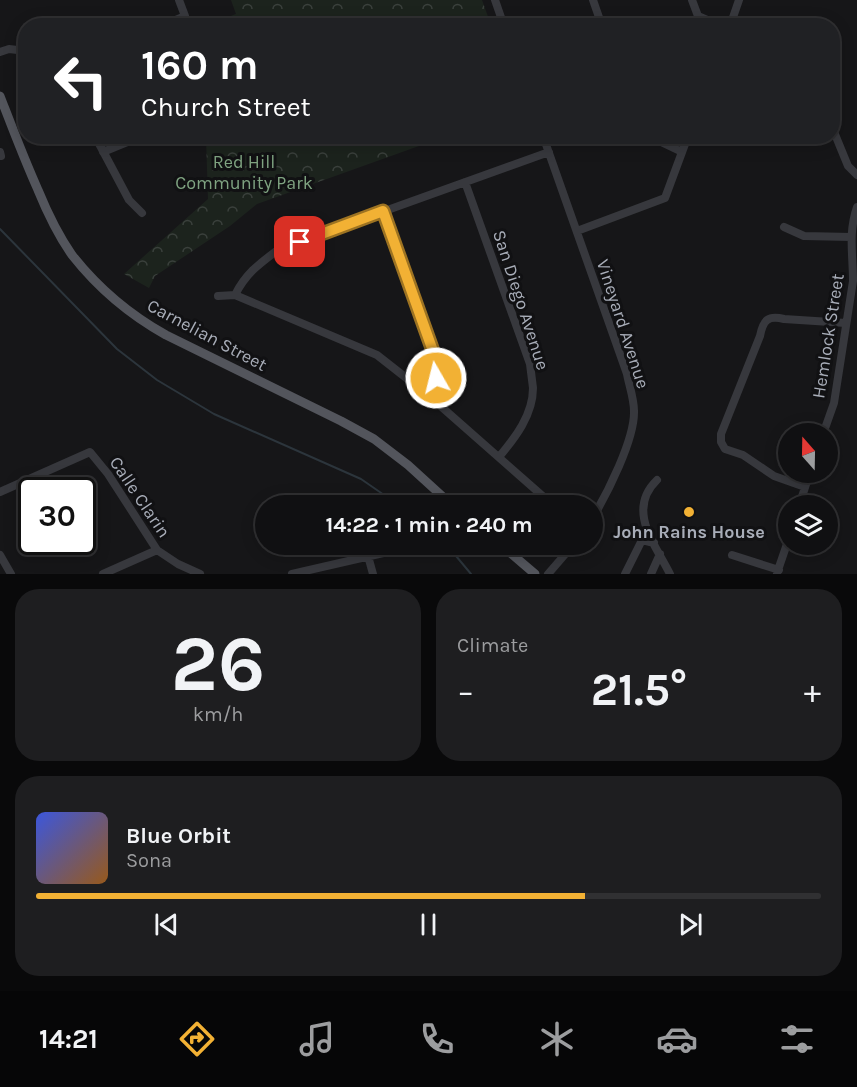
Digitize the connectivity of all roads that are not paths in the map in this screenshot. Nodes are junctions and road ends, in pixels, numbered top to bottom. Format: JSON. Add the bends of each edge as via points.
{"nodes":[{"id":1,"x":179,"y":0,"type":"edge"},
{"id":2,"x":495,"y":0,"type":"edge"},
{"id":3,"x":593,"y":0,"type":"edge"},
{"id":4,"x":692,"y":0,"type":"edge"},
{"id":5,"x":739,"y":0,"type":"edge"},
{"id":6,"x":180,"y":18,"type":"edge"},
{"id":7,"x":501,"y":18,"type":"edge"},
{"id":8,"x":599,"y":18,"type":"edge"},
{"id":9,"x":703,"y":18,"type":"edge"},
{"id":10,"x":733,"y":18,"type":"edge"},
{"id":11,"x":18,"y":50,"type":"edge"},
{"id":12,"x":0,"y":52,"type":"edge"},
{"id":13,"x":0,"y":96,"type":"edge"},
{"id":14,"x":18,"y":141,"type":"edge"},
{"id":15,"x":19,"y":144,"type":"edge"},
{"id":16,"x":99,"y":144,"type":"edge"},
{"id":17,"x":122,"y":144,"type":"edge"},
{"id":18,"x":546,"y":144,"type":"edge"},
{"id":19,"x":665,"y":144,"type":"edge"},
{"id":20,"x":685,"y":144,"type":"edge"},
{"id":21,"x":839,"y":144,"type":"edge"},
{"id":22,"x":103,"y":152,"type":"junction"},
{"id":23,"x":549,"y":152,"type":"junction"},
{"id":24,"x":682,"y":152,"type":"junction"},
{"id":25,"x":857,"y":175,"type":"edge"},
{"id":26,"x":465,"y":182,"type":"junction"},
{"id":27,"x":857,"y":207,"type":"edge"},
{"id":28,"x":383,"y":211,"type":"junction"},
{"id":29,"x":142,"y":213,"type":"dead end"},
{"id":30,"x":784,"y":227,"type":"dead end"},
{"id":31,"x":577,"y":231,"type":"junction"},
{"id":32,"x":851,"y":237,"type":"junction"},
{"id":33,"x":235,"y":295,"type":"junction"},
{"id":34,"x":218,"y":296,"type":"dead end"},
{"id":35,"x":846,"y":323,"type":"junction"},
{"id":36,"x":428,"y":395,"type":"junction"},
{"id":37,"x":828,"y":423,"type":"edge"},
{"id":38,"x":500,"y":457,"type":"junction"},
{"id":39,"x":657,"y":480,"type":"dead end"},
{"id":40,"x":806,"y":483,"type":"edge"},
{"id":41,"x":805,"y":487,"type":"junction"},
{"id":42,"x":0,"y":492,"type":"edge"},
{"id":43,"x":435,"y":495,"type":"edge"},
{"id":44,"x":542,"y":495,"type":"edge"},
{"id":45,"x":802,"y":495,"type":"edge"},
{"id":46,"x":603,"y":502,"type":"edge"},
{"id":47,"x":654,"y":543,"type":"junction"},
{"id":48,"x":157,"y":550,"type":"junction"},
{"id":49,"x":660,"y":554,"type":"junction"},
{"id":50,"x":0,"y":555,"type":"edge"},
{"id":51,"x":373,"y":555,"type":"edge"},
{"id":52,"x":513,"y":555,"type":"edge"},
{"id":53,"x":564,"y":555,"type":"edge"},
{"id":54,"x":732,"y":555,"type":"dead end"},
{"id":55,"x":784,"y":555,"type":"edge"},
{"id":56,"x":368,"y":556,"type":"junction"},
{"id":57,"x":778,"y":572,"type":"edge"},
{"id":58,"x":11,"y":574,"type":"edge"},
{"id":59,"x":103,"y":574,"type":"edge"},
{"id":60,"x":200,"y":574,"type":"edge"},
{"id":61,"x":292,"y":574,"type":"edge"},
{"id":62,"x":373,"y":574,"type":"edge"},
{"id":63,"x":535,"y":574,"type":"edge"},
{"id":64,"x":548,"y":574,"type":"edge"},
{"id":65,"x":625,"y":574,"type":"edge"},
{"id":66,"x":651,"y":574,"type":"edge"},
{"id":67,"x":670,"y":574,"type":"edge"}],
"edges":[{"from":1,"to":6,"type":"street","via":[[185,16]]},
{"from":2,"to":7,"type":"street"},
{"from":3,"to":8,"type":"street"},
{"from":4,"to":9,"type":"street"},
{"from":5,"to":10,"type":"street"},
{"from":11,"to":12,"type":"street"},
{"from":13,"to":14,"type":"main road","name":"Carnelian Street"},
{"from":15,"to":43,"type":"main road","name":"Carnelian Street","via":[[47,212],[72,255],[120,305],[166,335],[374,439],[408,465]]},
{"from":16,"to":22,"type":"street"},
{"from":17,"to":22,"type":"street"},
{"from":18,"to":23,"type":"street","name":"Vineyard Avenue"},
{"from":19,"to":24,"type":"street"},
{"from":20,"to":24,"type":"street"},
{"from":21,"to":25,"type":"street","via":[[848,166]]},
{"from":22,"to":29,"type":"street","via":[[129,200]]},
{"from":23,"to":26,"type":"street"},
{"from":23,"to":31,"type":"street","name":"Vineyard Avenue"},
{"from":24,"to":31,"type":"street","via":[[665,198]]},
{"from":26,"to":28,"type":"street"},
{"from":26,"to":38,"type":"street","name":"San Diego Avenue","via":[[530,364],[533,391],[527,415]]},
{"from":27,"to":32,"type":"street","name":"Hemlock Street"},
{"from":28,"to":33,"type":"street","via":[[279,249],[242,280]]},
{"from":28,"to":36,"type":"street","via":[[438,366]]},
{"from":30,"to":32,"type":"street","via":[[804,236]]},
{"from":31,"to":46,"type":"street","name":"Vineyard Avenue","via":[[627,374],[634,410],[626,448]]},
{"from":32,"to":35,"type":"street","name":"Hemlock Street","via":[[854,265]]},
{"from":33,"to":34,"type":"street"},
{"from":33,"to":36,"type":"street","via":[[376,355]]},
{"from":35,"to":37,"type":"street","name":"Hemlock Street"},
{"from":35,"to":41,"type":"street","via":[[776,317],[762,324],[721,434],[726,449],[743,455],[774,476]]},
{"from":36,"to":38,"type":"street"},
{"from":38,"to":44,"type":"street"},
{"from":39,"to":47,"type":"street","via":[[643,502],[643,518]]},
{"from":40,"to":41,"type":"street"},
{"from":41,"to":45,"type":"street"},
{"from":42,"to":48,"type":"street","name":"Calle Clarin","via":[[90,452]]},
{"from":47,"to":49,"type":"street"},
{"from":47,"to":65,"type":"street","via":[[642,540]]},
{"from":48,"to":59,"type":"street"},
{"from":48,"to":60,"type":"street","name":"Calle Clarin"},
{"from":49,"to":66,"type":"street"},
{"from":49,"to":67,"type":"street"},
{"from":50,"to":58,"type":"street"},
{"from":51,"to":56,"type":"street"},
{"from":52,"to":63,"type":"main road"},
{"from":53,"to":64,"type":"street"},
{"from":54,"to":57,"type":"street"},
{"from":55,"to":57,"type":"street"},
{"from":56,"to":61,"type":"street"},
{"from":56,"to":62,"type":"street"}]}
